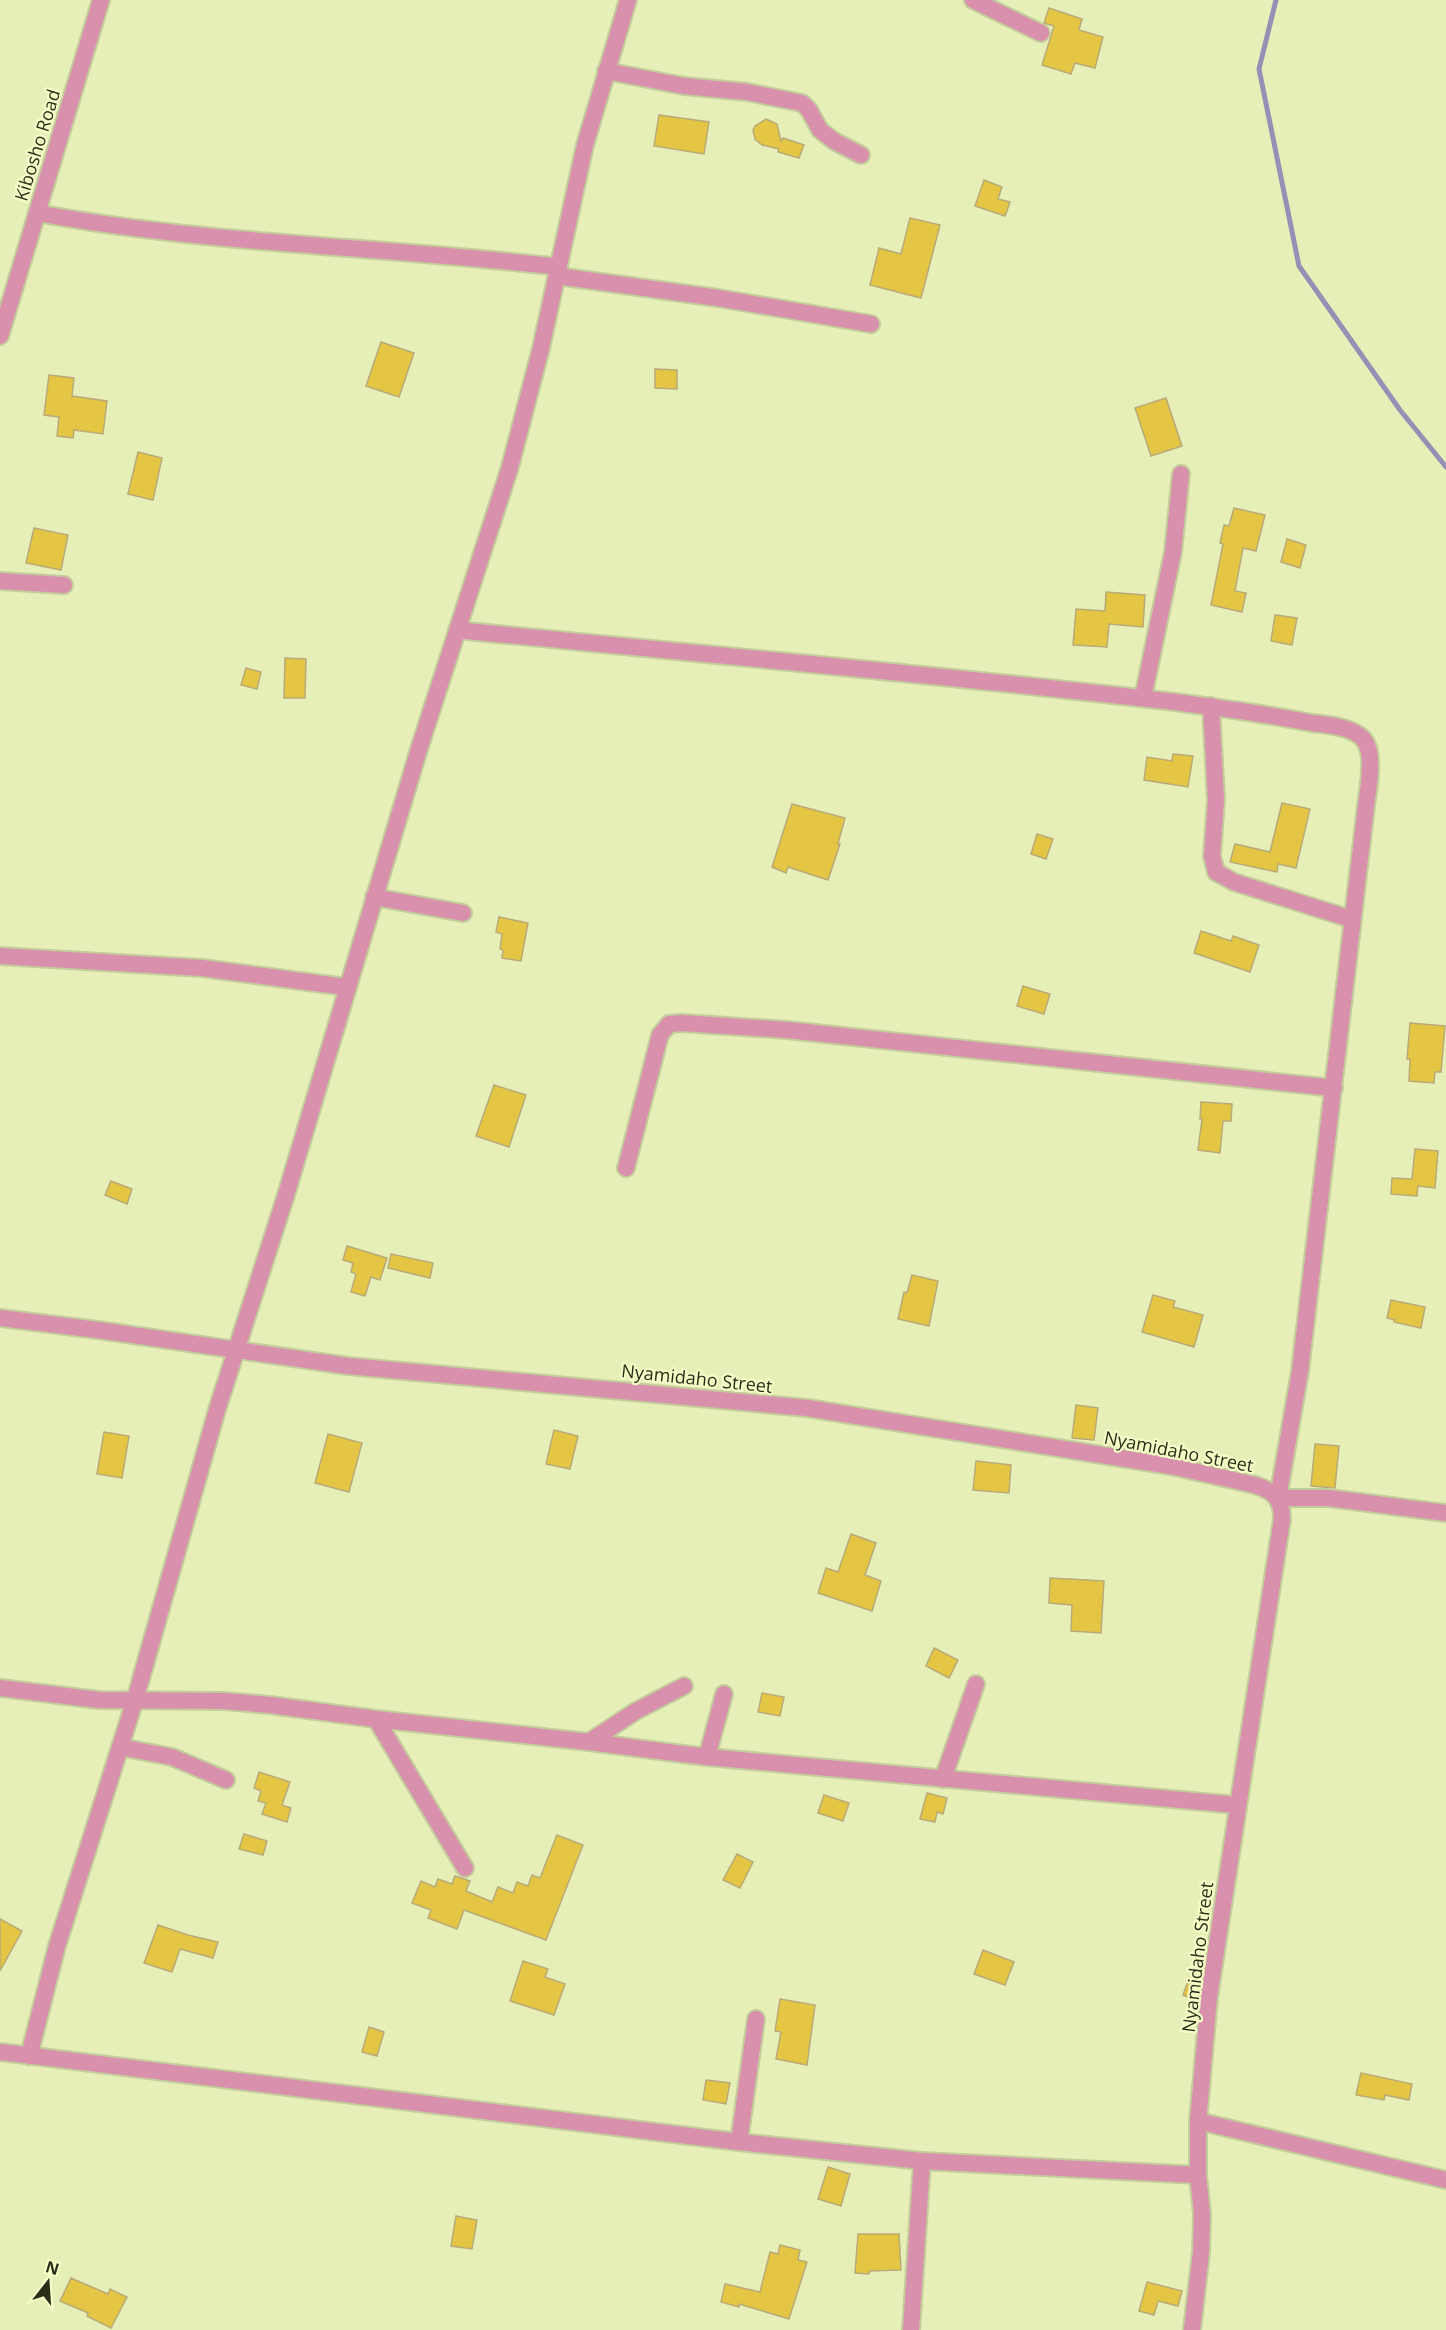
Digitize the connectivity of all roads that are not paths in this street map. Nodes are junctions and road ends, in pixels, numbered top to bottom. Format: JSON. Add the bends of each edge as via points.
{"nodes":[{"id":1,"x":101,"y":0,"type":"edge"},
{"id":2,"x":627,"y":0,"type":"edge"},
{"id":3,"x":974,"y":0,"type":"edge"},
{"id":4,"x":1041,"y":33,"type":"dead end"},
{"id":5,"x":606,"y":70,"type":"junction"},
{"id":6,"x":861,"y":155,"type":"dead end"},
{"id":7,"x":37,"y":213,"type":"junction"},
{"id":8,"x":558,"y":271,"type":"junction"},
{"id":9,"x":871,"y":324,"type":"dead end"},
{"id":10,"x":0,"y":336,"type":"edge"},
{"id":11,"x":1180,"y":474,"type":"dead end"},
{"id":12,"x":0,"y":581,"type":"edge"},
{"id":13,"x":64,"y":585,"type":"dead end"},
{"id":14,"x":457,"y":630,"type":"junction"},
{"id":15,"x":1143,"y":698,"type":"junction"},
{"id":16,"x":1211,"y":706,"type":"junction"},
{"id":17,"x":374,"y":897,"type":"junction"},
{"id":18,"x":463,"y":913,"type":"dead end"},
{"id":19,"x":1351,"y":919,"type":"junction"},
{"id":20,"x":0,"y":956,"type":"edge"},
{"id":21,"x":346,"y":987,"type":"junction"},
{"id":22,"x":1334,"y":1088,"type":"junction"},
{"id":23,"x":626,"y":1168,"type":"dead end"},
{"id":24,"x":0,"y":1318,"type":"edge"},
{"id":25,"x":236,"y":1348,"type":"junction"},
{"id":26,"x":1278,"y":1498,"type":"junction"},
{"id":27,"x":1446,"y":1514,"type":"edge"},
{"id":28,"x":976,"y":1683,"type":"dead end"},
{"id":29,"x":684,"y":1686,"type":"dead end"},
{"id":30,"x":0,"y":1688,"type":"edge"},
{"id":31,"x":724,"y":1694,"type":"dead end"},
{"id":32,"x":135,"y":1700,"type":"junction"},
{"id":33,"x":376,"y":1719,"type":"junction"},
{"id":34,"x":589,"y":1742,"type":"junction"},
{"id":35,"x":120,"y":1748,"type":"junction"},
{"id":36,"x":708,"y":1757,"type":"junction"},
{"id":37,"x":943,"y":1779,"type":"junction"},
{"id":38,"x":226,"y":1780,"type":"dead end"},
{"id":39,"x":1238,"y":1805,"type":"junction"},
{"id":40,"x":465,"y":1868,"type":"dead end"},
{"id":41,"x":756,"y":2019,"type":"dead end"},
{"id":42,"x":0,"y":2052,"type":"edge"},
{"id":43,"x":29,"y":2056,"type":"junction"},
{"id":44,"x":1198,"y":2121,"type":"junction"},
{"id":45,"x":739,"y":2142,"type":"junction"},
{"id":46,"x":922,"y":2161,"type":"junction"},
{"id":47,"x":1198,"y":2175,"type":"junction"},
{"id":48,"x":1446,"y":2180,"type":"edge"},
{"id":49,"x":911,"y":2330,"type":"edge"},
{"id":50,"x":1192,"y":2330,"type":"edge"}],
"edges":[{"from":1,"to":7,"type":"street","name":"Kibosho Road"},
{"from":2,"to":5,"type":"street"},
{"from":3,"to":4,"type":"street"},
{"from":5,"to":6,"type":"street","via":[[802,103],[820,130]]},
{"from":5,"to":8,"type":"street","via":[[585,145]]},
{"from":7,"to":8,"type":"street","via":[[186,235],[413,251]]},
{"from":7,"to":10,"type":"street","name":"Kibosho Road"},
{"from":8,"to":9,"type":"street"},
{"from":8,"to":14,"type":"street","via":[[510,467]]},
{"from":11,"to":15,"type":"street","via":[[1173,552]]},
{"from":12,"to":13,"type":"street"},
{"from":14,"to":15,"type":"street"},
{"from":14,"to":17,"type":"street"},
{"from":15,"to":16,"type":"street"},
{"from":16,"to":19,"type":"street","via":[[1216,800],[1212,864],[1216,872],[1234,882]]},
{"from":16,"to":19,"type":"street","via":[[1327,725],[1362,737],[1370,764]]},
{"from":17,"to":18,"type":"street"},
{"from":17,"to":21,"type":"street"},
{"from":19,"to":22,"type":"street"},
{"from":20,"to":21,"type":"street","via":[[202,968]]},
{"from":21,"to":25,"type":"street","via":[[296,1164]]},
{"from":22,"to":23,"type":"street","via":[[787,1030],[669,1024],[660,1035]]},
{"from":22,"to":26,"type":"street","via":[[1300,1371]]},
{"from":24,"to":25,"type":"street","name":"Nyamidaho Street"},
{"from":25,"to":26,"type":"street","name":"Nyamidaho Street","via":[[348,1366],[807,1408],[1171,1466],[1255,1485]]},
{"from":25,"to":32,"type":"street"},
{"from":26,"to":27,"type":"street","via":[[1329,1498]]},
{"from":26,"to":39,"type":"street","name":"Nyamidaho Street","via":[[1282,1519]]},
{"from":28,"to":37,"type":"street"},
{"from":29,"to":34,"type":"street"},
{"from":30,"to":32,"type":"street","via":[[99,1700]]},
{"from":31,"to":36,"type":"street"},
{"from":32,"to":33,"type":"street","via":[[224,1701]]},
{"from":32,"to":35,"type":"street"},
{"from":33,"to":34,"type":"street"},
{"from":33,"to":40,"type":"street"},
{"from":34,"to":36,"type":"street"},
{"from":35,"to":38,"type":"street","via":[[172,1757]]},
{"from":35,"to":43,"type":"street","via":[[57,1946]]},
{"from":36,"to":37,"type":"street"},
{"from":37,"to":39,"type":"street"},
{"from":39,"to":44,"type":"street","name":"Nyamidaho Street","via":[[1209,1997]]},
{"from":41,"to":45,"type":"street"},
{"from":42,"to":43,"type":"street"},
{"from":43,"to":45,"type":"street"},
{"from":44,"to":47,"type":"street","name":"Nyamidaho Street"},
{"from":44,"to":48,"type":"street"},
{"from":45,"to":46,"type":"street"},
{"from":46,"to":47,"type":"street"},
{"from":46,"to":49,"type":"street"},
{"from":47,"to":50,"type":"street","name":"Nyamidaho Street","via":[[1201,2252]]}]}
